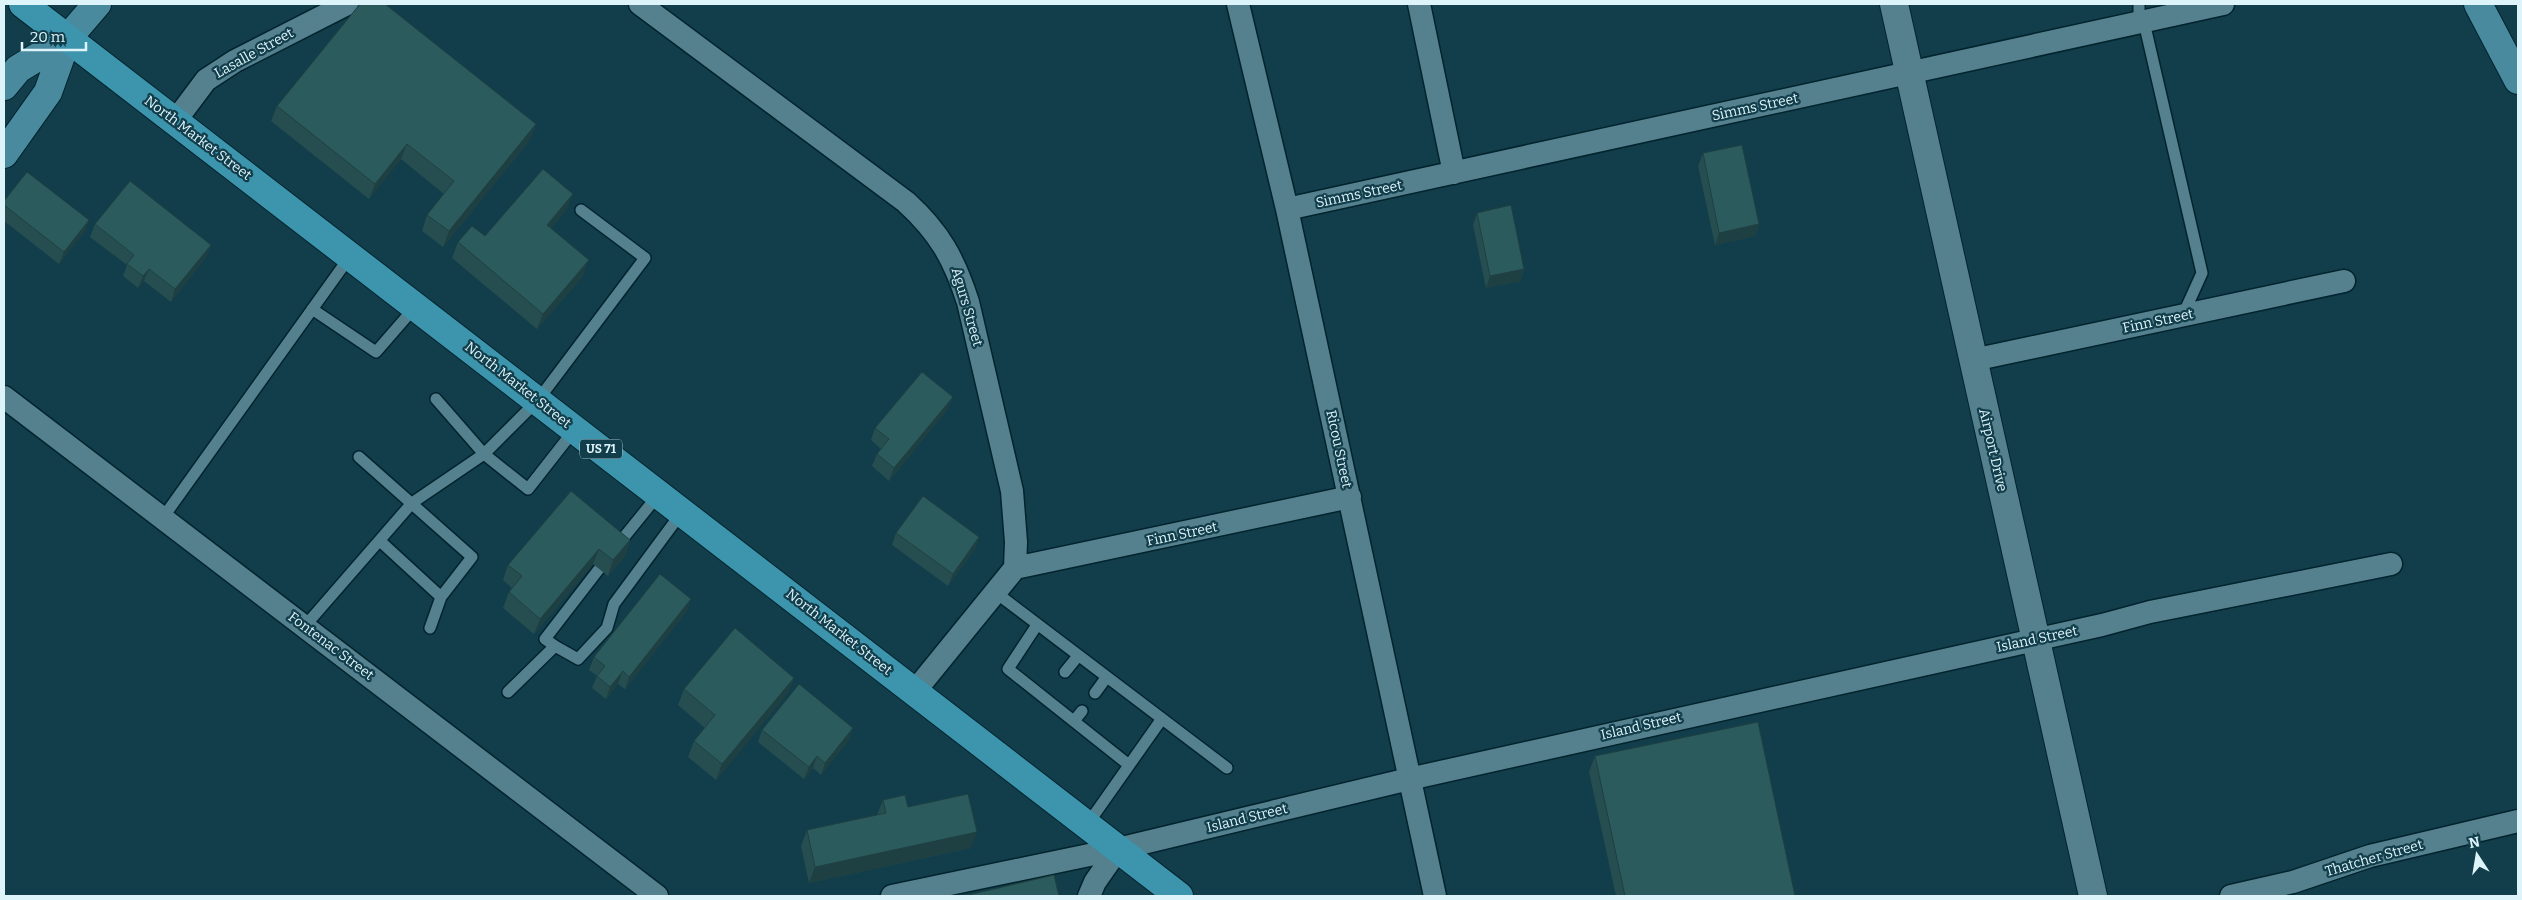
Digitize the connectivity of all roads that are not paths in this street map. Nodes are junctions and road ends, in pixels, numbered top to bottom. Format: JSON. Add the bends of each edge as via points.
{"nodes":[{"id":1,"x":23,"y":4,"type":"edge"},
{"id":2,"x":97,"y":4,"type":"edge"},
{"id":3,"x":347,"y":4,"type":"edge"},
{"id":4,"x":640,"y":4,"type":"edge"},
{"id":5,"x":1238,"y":4,"type":"edge"},
{"id":6,"x":1419,"y":4,"type":"edge"},
{"id":7,"x":1894,"y":4,"type":"edge"},
{"id":8,"x":2223,"y":4,"type":"edge"},
{"id":9,"x":2478,"y":4,"type":"edge"},
{"id":10,"x":2141,"y":16,"type":"edge"},
{"id":11,"x":67,"y":39,"type":"junction"},
{"id":12,"x":1910,"y":73,"type":"junction"},
{"id":13,"x":2518,"y":80,"type":"edge"},
{"id":14,"x":4,"y":86,"type":"edge"},
{"id":15,"x":176,"y":120,"type":"junction"},
{"id":16,"x":4,"y":154,"type":"edge"},
{"id":17,"x":1454,"y":173,"type":"junction"},
{"id":18,"x":1287,"y":209,"type":"junction"},
{"id":19,"x":581,"y":210,"type":"dead end"},
{"id":20,"x":351,"y":255,"type":"junction"},
{"id":21,"x":2344,"y":281,"type":"dead end"},
{"id":22,"x":416,"y":306,"type":"junction"},
{"id":23,"x":312,"y":309,"type":"junction"},
{"id":24,"x":2183,"y":315,"type":"junction"},
{"id":25,"x":1972,"y":360,"type":"junction"},
{"id":26,"x":4,"y":398,"type":"edge"},
{"id":27,"x":436,"y":399,"type":"dead end"},
{"id":28,"x":538,"y":400,"type":"junction"},
{"id":29,"x":575,"y":429,"type":"junction"},
{"id":30,"x":484,"y":454,"type":"junction"},
{"id":31,"x":359,"y":457,"type":"dead end"},
{"id":32,"x":660,"y":494,"type":"junction"},
{"id":33,"x":1350,"y":497,"type":"junction"},
{"id":34,"x":412,"y":503,"type":"junction"},
{"id":35,"x":682,"y":512,"type":"junction"},
{"id":36,"x":162,"y":519,"type":"junction"},
{"id":37,"x":380,"y":541,"type":"junction"},
{"id":38,"x":615,"y":548,"type":"edge"},
{"id":39,"x":2391,"y":564,"type":"dead end"},
{"id":40,"x":1015,"y":568,"type":"junction"},
{"id":41,"x":599,"y":569,"type":"edge"},
{"id":42,"x":995,"y":592,"type":"junction"},
{"id":43,"x":441,"y":598,"type":"junction"},
{"id":44,"x":1037,"y":625,"type":"junction"},
{"id":45,"x":305,"y":626,"type":"junction"},
{"id":46,"x":430,"y":628,"type":"dead end"},
{"id":47,"x":2035,"y":639,"type":"junction"},
{"id":48,"x":555,"y":646,"type":"junction"},
{"id":49,"x":1078,"y":656,"type":"junction"},
{"id":50,"x":1065,"y":672,"type":"dead end"},
{"id":51,"x":1106,"y":678,"type":"junction"},
{"id":52,"x":1052,"y":689,"type":"dead end"},
{"id":53,"x":915,"y":691,"type":"junction"},
{"id":54,"x":508,"y":692,"type":"dead end"},
{"id":55,"x":1095,"y":693,"type":"dead end"},
{"id":56,"x":1044,"y":698,"type":"junction"},
{"id":57,"x":1082,"y":711,"type":"dead end"},
{"id":58,"x":1161,"y":720,"type":"junction"},
{"id":59,"x":1074,"y":721,"type":"junction"},
{"id":60,"x":1129,"y":765,"type":"junction"},
{"id":61,"x":1227,"y":768,"type":"dead end"},
{"id":62,"x":1409,"y":779,"type":"junction"},
{"id":63,"x":2518,"y":821,"type":"edge"},
{"id":64,"x":1087,"y":825,"type":"junction"},
{"id":65,"x":1118,"y":849,"type":"junction"},
{"id":66,"x":657,"y":896,"type":"edge"},
{"id":67,"x":892,"y":896,"type":"edge"},
{"id":68,"x":1089,"y":896,"type":"edge"},
{"id":69,"x":1179,"y":896,"type":"edge"},
{"id":70,"x":1434,"y":896,"type":"edge"},
{"id":71,"x":2093,"y":896,"type":"edge"},
{"id":72,"x":2231,"y":896,"type":"edge"}],
"edges":[{"from":1,"to":11,"type":"main road","name":"North Market Street","number":"US 71"},
{"from":2,"to":11,"type":"main road"},
{"from":3,"to":15,"type":"street","name":"Lasalle Street","via":[[235,61],[206,80]]},
{"from":4,"to":40,"type":"street","name":"Agurs Street","via":[[906,202],[938,234],[955,265],[968,302],[1012,491],[1016,525]]},
{"from":5,"to":18,"type":"street","name":"Ricou Street"},
{"from":6,"to":17,"type":"street"},
{"from":7,"to":12,"type":"street","name":"Airport Drive"},
{"from":8,"to":10,"type":"street","name":"Simms Street"},
{"from":9,"to":13,"type":"main road"},
{"from":10,"to":12,"type":"street","name":"Simms Street"},
{"from":10,"to":24,"type":"lane","via":[[2202,274]]},
{"from":11,"to":14,"type":"main road","via":[[18,69]]},
{"from":11,"to":15,"type":"main road","name":"North Market Street","number":"US 71"},
{"from":11,"to":16,"type":"main road","via":[[48,92]]},
{"from":12,"to":17,"type":"street","name":"Simms Street"},
{"from":12,"to":25,"type":"street","name":"Airport Drive"},
{"from":15,"to":20,"type":"main road","name":"North Market Street","number":"US 71"},
{"from":17,"to":18,"type":"street","name":"Simms Street"},
{"from":18,"to":33,"type":"street","name":"Ricou Street"},
{"from":19,"to":28,"type":"lane","via":[[645,258]]},
{"from":20,"to":22,"type":"main road","name":"North Market Street","number":"US 71"},
{"from":20,"to":23,"type":"lane"},
{"from":21,"to":24,"type":"street","name":"Finn Street"},
{"from":22,"to":23,"type":"lane","via":[[376,352]]},
{"from":22,"to":28,"type":"main road","name":"North Market Street","number":"US 71"},
{"from":23,"to":36,"type":"lane"},
{"from":24,"to":25,"type":"street","name":"Finn Street"},
{"from":25,"to":47,"type":"street","name":"Airport Drive"},
{"from":26,"to":36,"type":"street","name":"Fontenac Street"},
{"from":27,"to":30,"type":"lane"},
{"from":28,"to":29,"type":"main road","name":"North Market Street","number":"US 71"},
{"from":28,"to":30,"type":"lane"},
{"from":29,"to":30,"type":"lane","via":[[528,489]]},
{"from":29,"to":32,"type":"main road","name":"North Market Street","number":"US 71"},
{"from":30,"to":34,"type":"lane"},
{"from":31,"to":34,"type":"lane"},
{"from":32,"to":35,"type":"main road","name":"North Market Street","number":"US 71"},
{"from":32,"to":38,"type":"lane"},
{"from":33,"to":40,"type":"street","name":"Finn Street"},
{"from":33,"to":62,"type":"street","name":"Ricou Street"},
{"from":34,"to":37,"type":"lane"},
{"from":34,"to":43,"type":"lane","via":[[472,557]]},
{"from":35,"to":48,"type":"lane","via":[[614,604],[607,628],[578,659]]},
{"from":35,"to":53,"type":"main road","name":"North Market Street","number":"US 71"},
{"from":36,"to":45,"type":"street","name":"Fontenac Street"},
{"from":37,"to":43,"type":"lane"},
{"from":37,"to":45,"type":"lane"},
{"from":39,"to":47,"type":"street","name":"Island Street","via":[[2150,612]]},
{"from":40,"to":42,"type":"street"},
{"from":41,"to":48,"type":"lane","via":[[545,639]]},
{"from":42,"to":44,"type":"lane"},
{"from":42,"to":53,"type":"street"},
{"from":43,"to":46,"type":"lane"},
{"from":44,"to":49,"type":"lane"},
{"from":44,"to":56,"type":"lane","via":[[1008,669]]},
{"from":45,"to":66,"type":"street","name":"Fontenac Street"},
{"from":47,"to":62,"type":"street","name":"Island Street"},
{"from":47,"to":71,"type":"street","name":"Airport Drive"},
{"from":48,"to":54,"type":"lane"},
{"from":49,"to":50,"type":"lane"},
{"from":49,"to":51,"type":"lane"},
{"from":51,"to":55,"type":"lane"},
{"from":51,"to":58,"type":"lane"},
{"from":52,"to":56,"type":"lane"},
{"from":53,"to":64,"type":"main road","name":"North Market Street","number":"US 71"},
{"from":56,"to":59,"type":"lane"},
{"from":57,"to":59,"type":"lane"},
{"from":58,"to":60,"type":"lane"},
{"from":58,"to":61,"type":"lane"},
{"from":59,"to":60,"type":"lane"},
{"from":60,"to":64,"type":"lane"},
{"from":62,"to":65,"type":"street","name":"Island Street"},
{"from":62,"to":70,"type":"street","name":"Ricou Street"},
{"from":63,"to":72,"type":"street","name":"Thatcher Street","via":[[2370,856],[2293,882]]},
{"from":64,"to":65,"type":"main road","name":"North Market Street","number":"US 71"},
{"from":65,"to":67,"type":"street","name":"Island Street"},
{"from":65,"to":68,"type":"street"},
{"from":65,"to":69,"type":"main road","name":"North Market Street","number":"US 71"}]}
